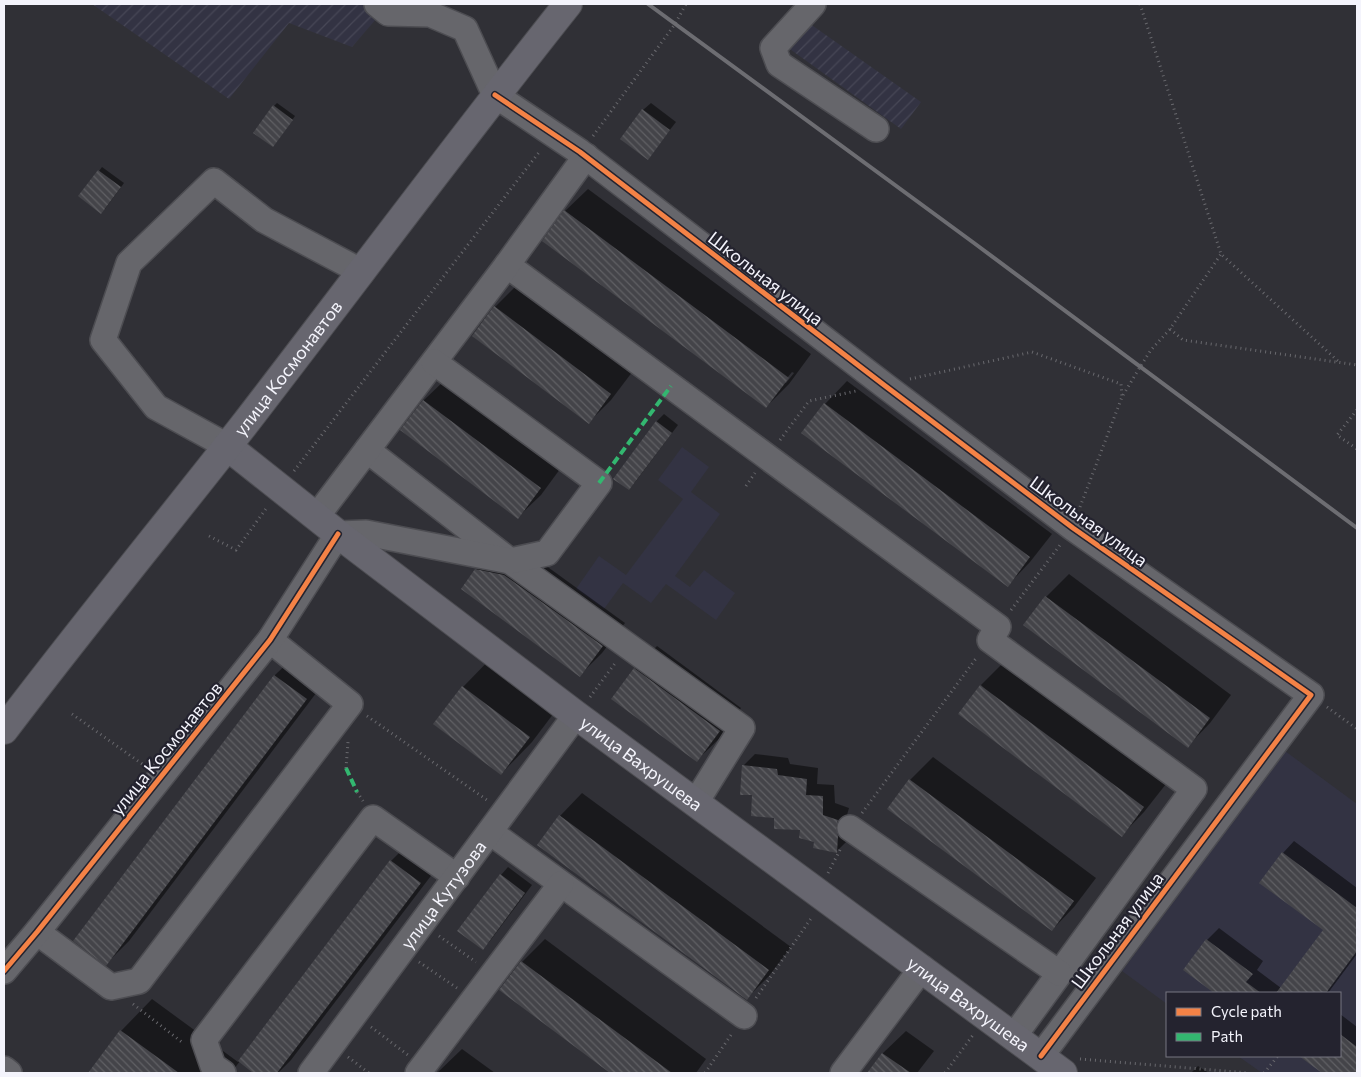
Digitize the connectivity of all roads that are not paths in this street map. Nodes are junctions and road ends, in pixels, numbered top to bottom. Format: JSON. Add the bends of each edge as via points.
{"nodes":[{"id":1,"x":377,"y":4,"type":"edge"},
{"id":2,"x":568,"y":4,"type":"edge"},
{"id":3,"x":813,"y":4,"type":"edge"},
{"id":4,"x":495,"y":95,"type":"junction"},
{"id":5,"x":876,"y":129,"type":"dead end"},
{"id":6,"x":583,"y":154,"type":"junction"},
{"id":7,"x":507,"y":265,"type":"junction"},
{"id":8,"x":362,"y":272,"type":"junction"},
{"id":9,"x":434,"y":362,"type":"junction"},
{"id":10,"x":227,"y":446,"type":"junction"},
{"id":11,"x":367,"y":450,"type":"junction"},
{"id":12,"x":317,"y":516,"type":"junction"},
{"id":13,"x":338,"y":534,"type":"junction"},
{"id":14,"x":510,"y":561,"type":"junction"},
{"id":15,"x":270,"y":640,"type":"junction"},
{"id":16,"x":576,"y":715,"type":"junction"},
{"id":17,"x":4,"y":730,"type":"edge"},
{"id":18,"x":696,"y":802,"type":"junction"},
{"id":19,"x":850,"y":828,"type":"road end"},
{"id":20,"x":490,"y":832,"type":"junction"},
{"id":21,"x":457,"y":877,"type":"junction"},
{"id":22,"x":561,"y":884,"type":"junction"},
{"id":23,"x":37,"y":932,"type":"junction"},
{"id":24,"x":922,"y":968,"type":"junction"},
{"id":25,"x":4,"y":970,"type":"edge"},
{"id":26,"x":1059,"y":974,"type":"junction"},
{"id":27,"x":744,"y":1016,"type":"road end"},
{"id":28,"x":1014,"y":1036,"type":"junction"},
{"id":29,"x":1041,"y":1056,"type":"junction"},
{"id":30,"x":4,"y":1069,"type":"edge"},
{"id":31,"x":218,"y":1070,"type":"edge"},
{"id":32,"x":421,"y":1070,"type":"edge"},
{"id":33,"x":9,"y":1073,"type":"edge"},
{"id":34,"x":311,"y":1073,"type":"edge"},
{"id":35,"x":843,"y":1073,"type":"edge"},
{"id":36,"x":1063,"y":1073,"type":"edge"}],
"edges":[{"from":1,"to":4,"type":"street","via":[[388,13],[430,14],[465,29]]},
{"from":2,"to":4,"type":"main road","name":"улица Космонавтов"},
{"from":3,"to":5,"type":"street","via":[[773,48],[779,64]]},
{"from":4,"to":6,"type":"street","name":"Школьная улица"},
{"from":4,"to":8,"type":"main road","name":"улица Космонавтов"},
{"from":6,"to":7,"type":"street"},
{"from":6,"to":29,"type":"street","name":"Школьная улица","via":[[1073,528],[1311,695]]},
{"from":7,"to":9,"type":"street"},
{"from":7,"to":26,"type":"street","via":[[998,627],[990,640],[1194,789]]},
{"from":8,"to":10,"type":"main road","name":"улица Космонавтов"},
{"from":8,"to":10,"type":"street","via":[[264,220],[214,181],[129,263],[103,340],[156,407]]},
{"from":9,"to":11,"type":"street"},
{"from":9,"to":14,"type":"street","via":[[599,483],[547,554]]},
{"from":10,"to":12,"type":"main road","name":"улица Вахрушева"},
{"from":10,"to":17,"type":"main road","name":"улица Космонавтов"},
{"from":11,"to":12,"type":"street"},
{"from":11,"to":14,"type":"street"},
{"from":12,"to":13,"type":"main road","name":"улица Вахрушева"},
{"from":13,"to":14,"type":"street","via":[[366,533]]},
{"from":13,"to":15,"type":"street","name":"улица Космонавтов"},
{"from":13,"to":16,"type":"main road","name":"улица Вахрушева"},
{"from":14,"to":18,"type":"street","via":[[742,728]]},
{"from":15,"to":23,"type":"street","name":"улица Космонавтов"},
{"from":15,"to":23,"type":"street","via":[[350,704],[139,981],[111,987]]},
{"from":16,"to":18,"type":"main road","name":"улица Вахрушева"},
{"from":16,"to":20,"type":"street","name":"улица Кутузова"},
{"from":18,"to":24,"type":"main road","name":"улица Вахрушева"},
{"from":19,"to":26,"type":"street"},
{"from":20,"to":21,"type":"street","name":"улица Кутузова"},
{"from":20,"to":22,"type":"street"},
{"from":21,"to":31,"type":"street","via":[[373,818],[204,1040]]},
{"from":21,"to":34,"type":"street","name":"улица Кутузова"},
{"from":22,"to":27,"type":"street"},
{"from":22,"to":32,"type":"street"},
{"from":23,"to":25,"type":"street","name":"улица Космонавтов"},
{"from":24,"to":28,"type":"main road","name":"улица Вахрушева"},
{"from":24,"to":35,"type":"street"},
{"from":26,"to":28,"type":"street"},
{"from":28,"to":29,"type":"main road","name":"улица Вахрушева"},
{"from":29,"to":36,"type":"main road","name":"улица Вахрушева"},
{"from":30,"to":33,"type":"street"}]}
